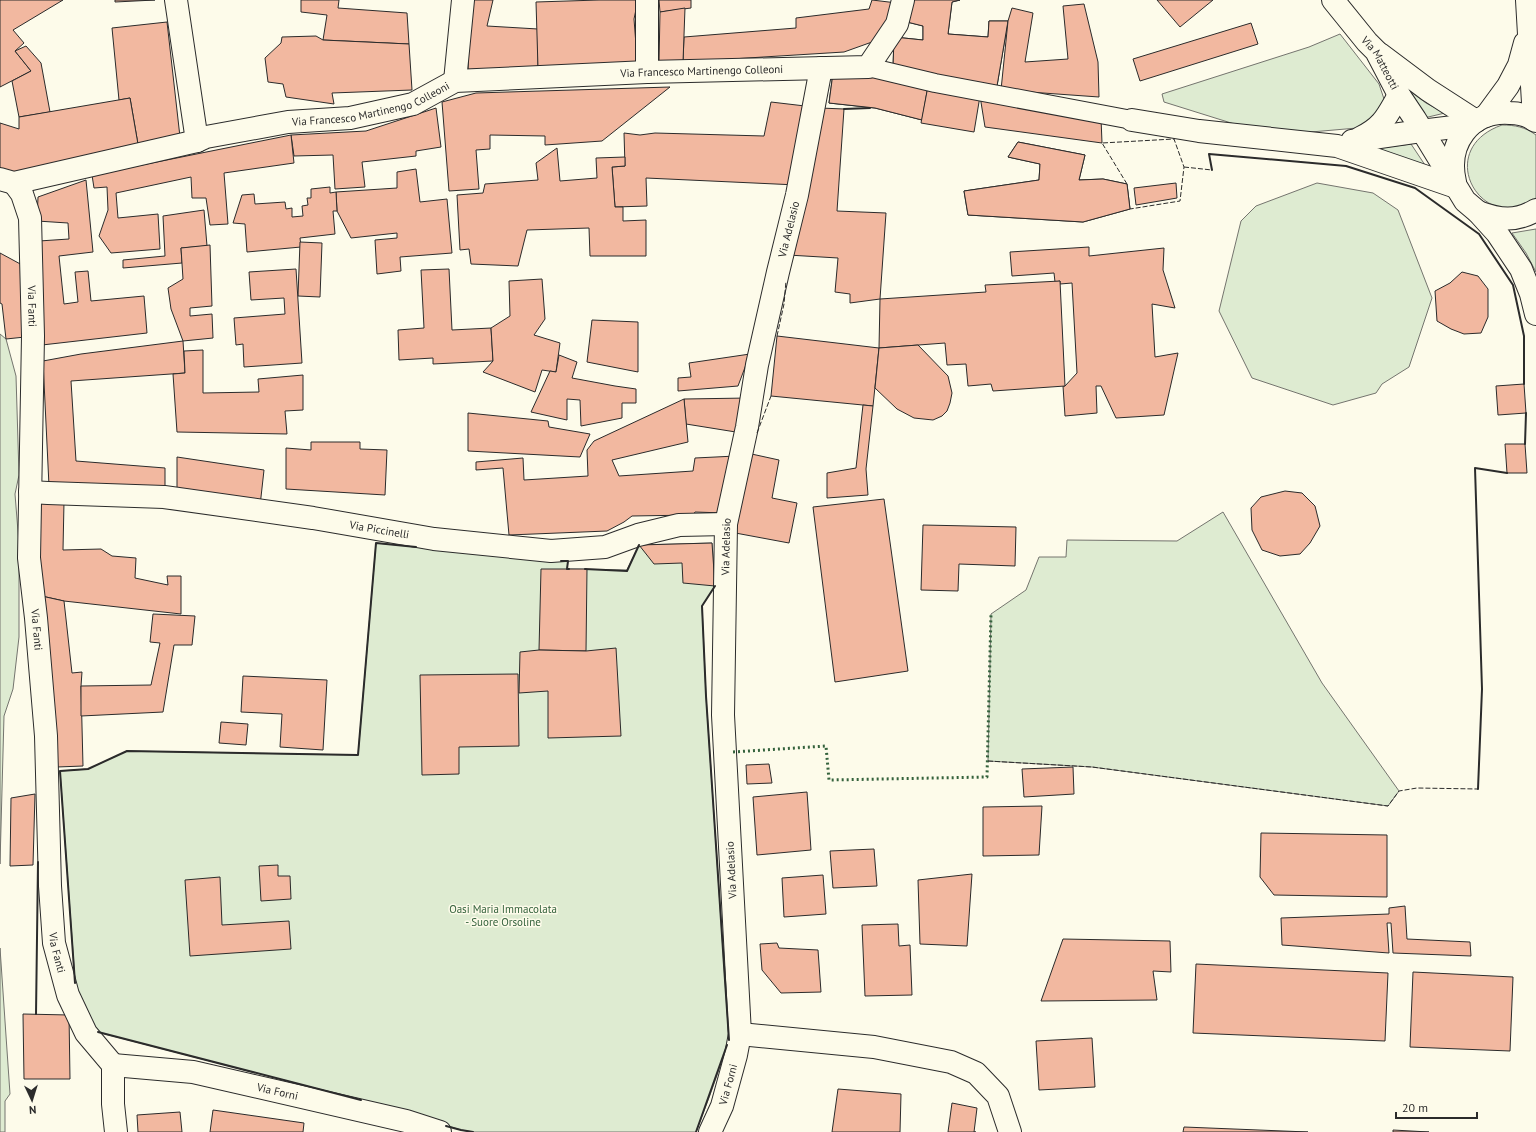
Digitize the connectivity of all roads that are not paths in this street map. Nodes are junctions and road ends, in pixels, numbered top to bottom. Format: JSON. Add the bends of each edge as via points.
{"nodes":[{"id":1,"x":176,"y":0,"type":"edge"},
{"id":2,"x":463,"y":0,"type":"edge"},
{"id":3,"x":648,"y":0,"type":"edge"},
{"id":4,"x":903,"y":0,"type":"edge"},
{"id":5,"x":1333,"y":0,"type":"edge"},
{"id":6,"x":1527,"y":0,"type":"edge"},
{"id":7,"x":1528,"y":30,"type":"junction"},
{"id":8,"x":1376,"y":51,"type":"junction"},
{"id":9,"x":868,"y":67,"type":"junction"},
{"id":10,"x":821,"y":68,"type":"junction"},
{"id":11,"x":647,"y":72,"type":"junction"},
{"id":12,"x":455,"y":81,"type":"junction"},
{"id":13,"x":1399,"y":95,"type":"junction"},
{"id":14,"x":1132,"y":120,"type":"joint"},
{"id":15,"x":1477,"y":120,"type":"junction"},
{"id":16,"x":1535,"y":121,"type":"edge"},
{"id":17,"x":1421,"y":131,"type":"junction"},
{"id":18,"x":197,"y":141,"type":"junction"},
{"id":19,"x":1344,"y":144,"type":"junction"},
{"id":20,"x":7,"y":181,"type":"edge"},
{"id":21,"x":1456,"y":187,"type":"junction"},
{"id":22,"x":1536,"y":210,"type":"edge"},
{"id":23,"x":1478,"y":212,"type":"junction"},
{"id":24,"x":1536,"y":314,"type":"edge"},
{"id":25,"x":30,"y":492,"type":"junction"},
{"id":26,"x":726,"y":524,"type":"junction"},
{"id":27,"x":740,"y":1034,"type":"junction"},
{"id":28,"x":113,"y":1065,"type":"junction"},
{"id":29,"x":406,"y":1127,"type":"edge"},
{"id":30,"x":116,"y":1132,"type":"edge"},
{"id":31,"x":440,"y":1132,"type":"edge"},
{"id":32,"x":710,"y":1132,"type":"edge"},
{"id":33,"x":1010,"y":1132,"type":"edge"}],
"edges":[{"from":1,"to":18,"type":"street"},
{"from":2,"to":12,"type":"street"},
{"from":3,"to":11,"type":"street"},
{"from":4,"to":9,"type":"street","via":[[897,24]]},
{"from":5,"to":8,"type":"street","name":"Via Matteotti"},
{"from":6,"to":7,"type":"street"},
{"from":7,"to":15,"type":"street","via":[[1519,65],[1508,86]]},
{"from":7,"to":16,"type":"street"},
{"from":8,"to":13,"type":"street","name":"Via Matteotti"},
{"from":8,"to":15,"type":"street","via":[[1428,90]]},
{"from":9,"to":10,"type":"street","name":"Via Francesco Martinengo Colleoni"},
{"from":9,"to":14,"type":"street","via":[[936,83]]},
{"from":10,"to":11,"type":"street","name":"Via Francesco Martinengo Colleoni"},
{"from":10,"to":26,"type":"street","name":"Via Adelasio","via":[[797,195],[757,365],[748,426]]},
{"from":11,"to":12,"type":"street","name":"Via Francesco Martinengo Colleoni"},
{"from":12,"to":18,"type":"street","name":"Via Francesco Martinengo Colleoni","via":[[413,104],[350,118],[288,122],[206,137]]},
{"from":13,"to":17,"type":"street","name":"Via Matteotti"},
{"from":13,"to":19,"type":"street","via":[[1383,122],[1373,131]]},
{"from":14,"to":19,"type":"street","via":[[1199,131]]},
{"from":15,"to":16,"type":"street","via":[[1502,112],[1518,113]]},
{"from":15,"to":17,"type":"street"},
{"from":15,"to":21,"type":"street","via":[[1460,138],[1453,154],[1452,170]]},
{"from":17,"to":19,"type":"street"},
{"from":17,"to":21,"type":"street","name":"Via Matteotti"},
{"from":18,"to":20,"type":"street","name":"Via Francesco Martinengo Colleoni"},
{"from":19,"to":21,"type":"street"},
{"from":20,"to":25,"type":"street","name":"Via Fanti","via":[[22,194],[30,218],[33,336]]},
{"from":21,"to":23,"type":"street","name":"Via Matteotti","via":[[1465,201]]},
{"from":22,"to":23,"type":"street","via":[[1510,219],[1494,218]]},
{"from":23,"to":24,"type":"street","name":"Via Matteotti","via":[[1497,233],[1521,269]]},
{"from":25,"to":26,"type":"street","name":"Via Piccinelli","via":[[164,497],[434,539],[551,551],[605,546],[679,525]]},
{"from":25,"to":28,"type":"street","name":"Via Fanti","via":[[29,558],[46,736],[54,943],[68,995],[86,1033]]},
{"from":26,"to":27,"type":"street","name":"Via Adelasio","via":[[723,715]]},
{"from":27,"to":32,"type":"street","name":"Via Forni","via":[[722,1106]]},
{"from":27,"to":33,"type":"street","via":[[874,1047],[951,1062],[976,1073],[998,1096]]},
{"from":28,"to":29,"type":"street","name":"Via Forni","via":[[193,1072]]},
{"from":28,"to":30,"type":"street"},
{"from":29,"to":31,"type":"street","name":"Via Forni"}]}
